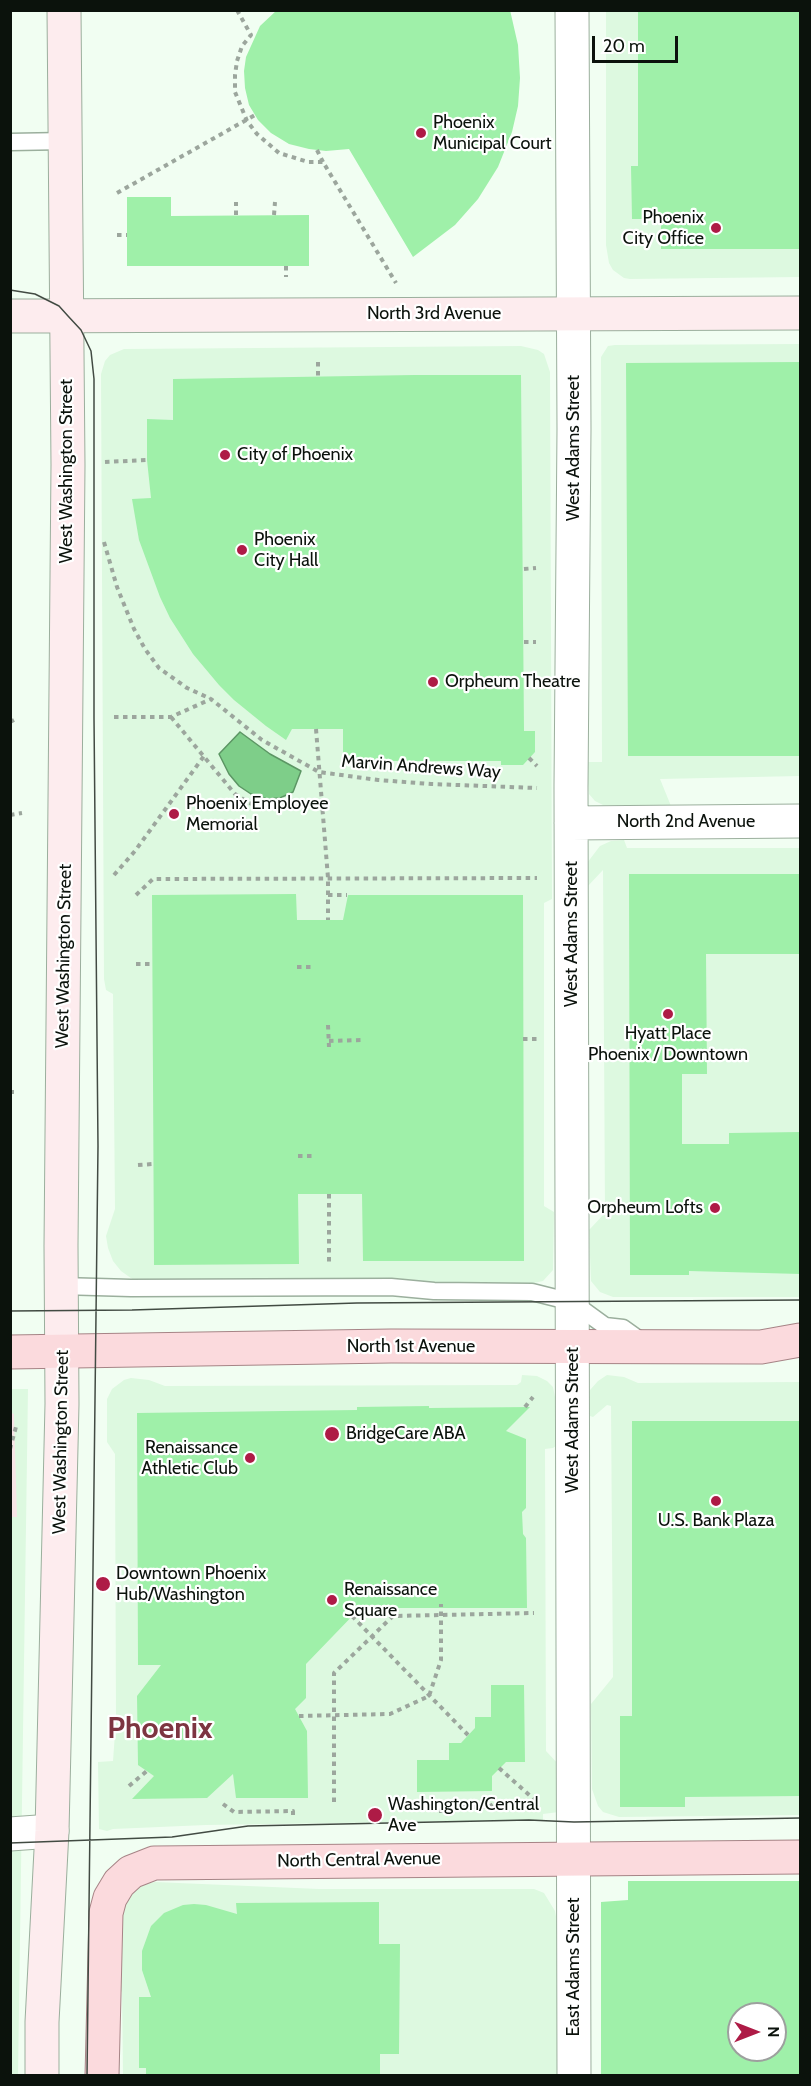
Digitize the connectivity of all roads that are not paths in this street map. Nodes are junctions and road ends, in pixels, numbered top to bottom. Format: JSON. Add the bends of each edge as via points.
{"nodes":[{"id":1,"x":64,"y":10,"type":"edge"},
{"id":2,"x":572,"y":10,"type":"edge"},
{"id":3,"x":66,"y":141,"type":"junction"},
{"id":4,"x":10,"y":142,"type":"edge"},
{"id":5,"x":574,"y":313,"type":"junction"},
{"id":6,"x":801,"y":313,"type":"edge"},
{"id":7,"x":10,"y":316,"type":"edge"},
{"id":8,"x":68,"y":316,"type":"junction"},
{"id":9,"x":571,"y":822,"type":"junction"},
{"id":10,"x":801,"y":822,"type":"edge"},
{"id":11,"x":61,"y":1286,"type":"junction"},
{"id":12,"x":572,"y":1302,"type":"junction"},
{"id":13,"x":801,"y":1340,"type":"edge"},
{"id":14,"x":648,"y":1345,"type":"junction"},
{"id":15,"x":573,"y":1347,"type":"junction"},
{"id":16,"x":761,"y":1347,"type":"junction"},
{"id":17,"x":62,"y":1350,"type":"junction"},
{"id":18,"x":10,"y":1352,"type":"edge"},
{"id":19,"x":801,"y":1360,"type":"edge"},
{"id":20,"x":52,"y":1831,"type":"junction"},
{"id":21,"x":10,"y":1834,"type":"edge"},
{"id":22,"x":801,"y":1857,"type":"edge"},
{"id":23,"x":574,"y":1858,"type":"junction"},
{"id":24,"x":42,"y":2076,"type":"edge"},
{"id":25,"x":102,"y":2076,"type":"edge"},
{"id":26,"x":574,"y":2076,"type":"edge"}],
"edges":[{"from":1,"to":3,"type":"main road","name":"West Washington Street"},
{"from":2,"to":5,"type":"street","name":"West Adams Street"},
{"from":3,"to":4,"type":"lane"},
{"from":3,"to":8,"type":"main road","name":"West Washington Street"},
{"from":5,"to":6,"type":"main road","name":"North 3rd Avenue"},
{"from":5,"to":8,"type":"main road","name":"North 3rd Avenue"},
{"from":5,"to":9,"type":"street","name":"West Adams Street"},
{"from":7,"to":8,"type":"main road","name":"North 3rd Avenue"},
{"from":8,"to":11,"type":"main road","name":"West Washington Street"},
{"from":9,"to":10,"type":"street","name":"North 2nd Avenue"},
{"from":9,"to":12,"type":"street","name":"West Adams Street"},
{"from":11,"to":12,"type":"lane","via":[[391,1287],[434,1292],[532,1292]]},
{"from":11,"to":17,"type":"main road","name":"West Washington Street"},
{"from":12,"to":14,"type":"lane","via":[[605,1326],[622,1328]]},
{"from":12,"to":15,"type":"street","name":"West Adams Street"},
{"from":13,"to":16,"type":"main road","name":"North 1st Avenue"},
{"from":14,"to":15,"type":"main road","name":"North 1st Avenue"},
{"from":14,"to":16,"type":"main road","name":"North 1st Avenue"},
{"from":15,"to":17,"type":"main road","name":"North 1st Avenue"},
{"from":15,"to":23,"type":"street","name":"West Adams Street"},
{"from":16,"to":19,"type":"main road","name":"North 1st Avenue"},
{"from":17,"to":18,"type":"main road","name":"North 1st Avenue"},
{"from":17,"to":20,"type":"main road","name":"West Washington Street"},
{"from":20,"to":21,"type":"street"},
{"from":20,"to":24,"type":"main road","name":"West Washington Street"},
{"from":22,"to":23,"type":"main road","name":"North Central Avenue"},
{"from":23,"to":25,"type":"main road","name":"North Central Avenue","via":[[154,1863],[131,1872],[119,1883],[106,1913]]},
{"from":23,"to":26,"type":"street","name":"East Adams Street"}]}
